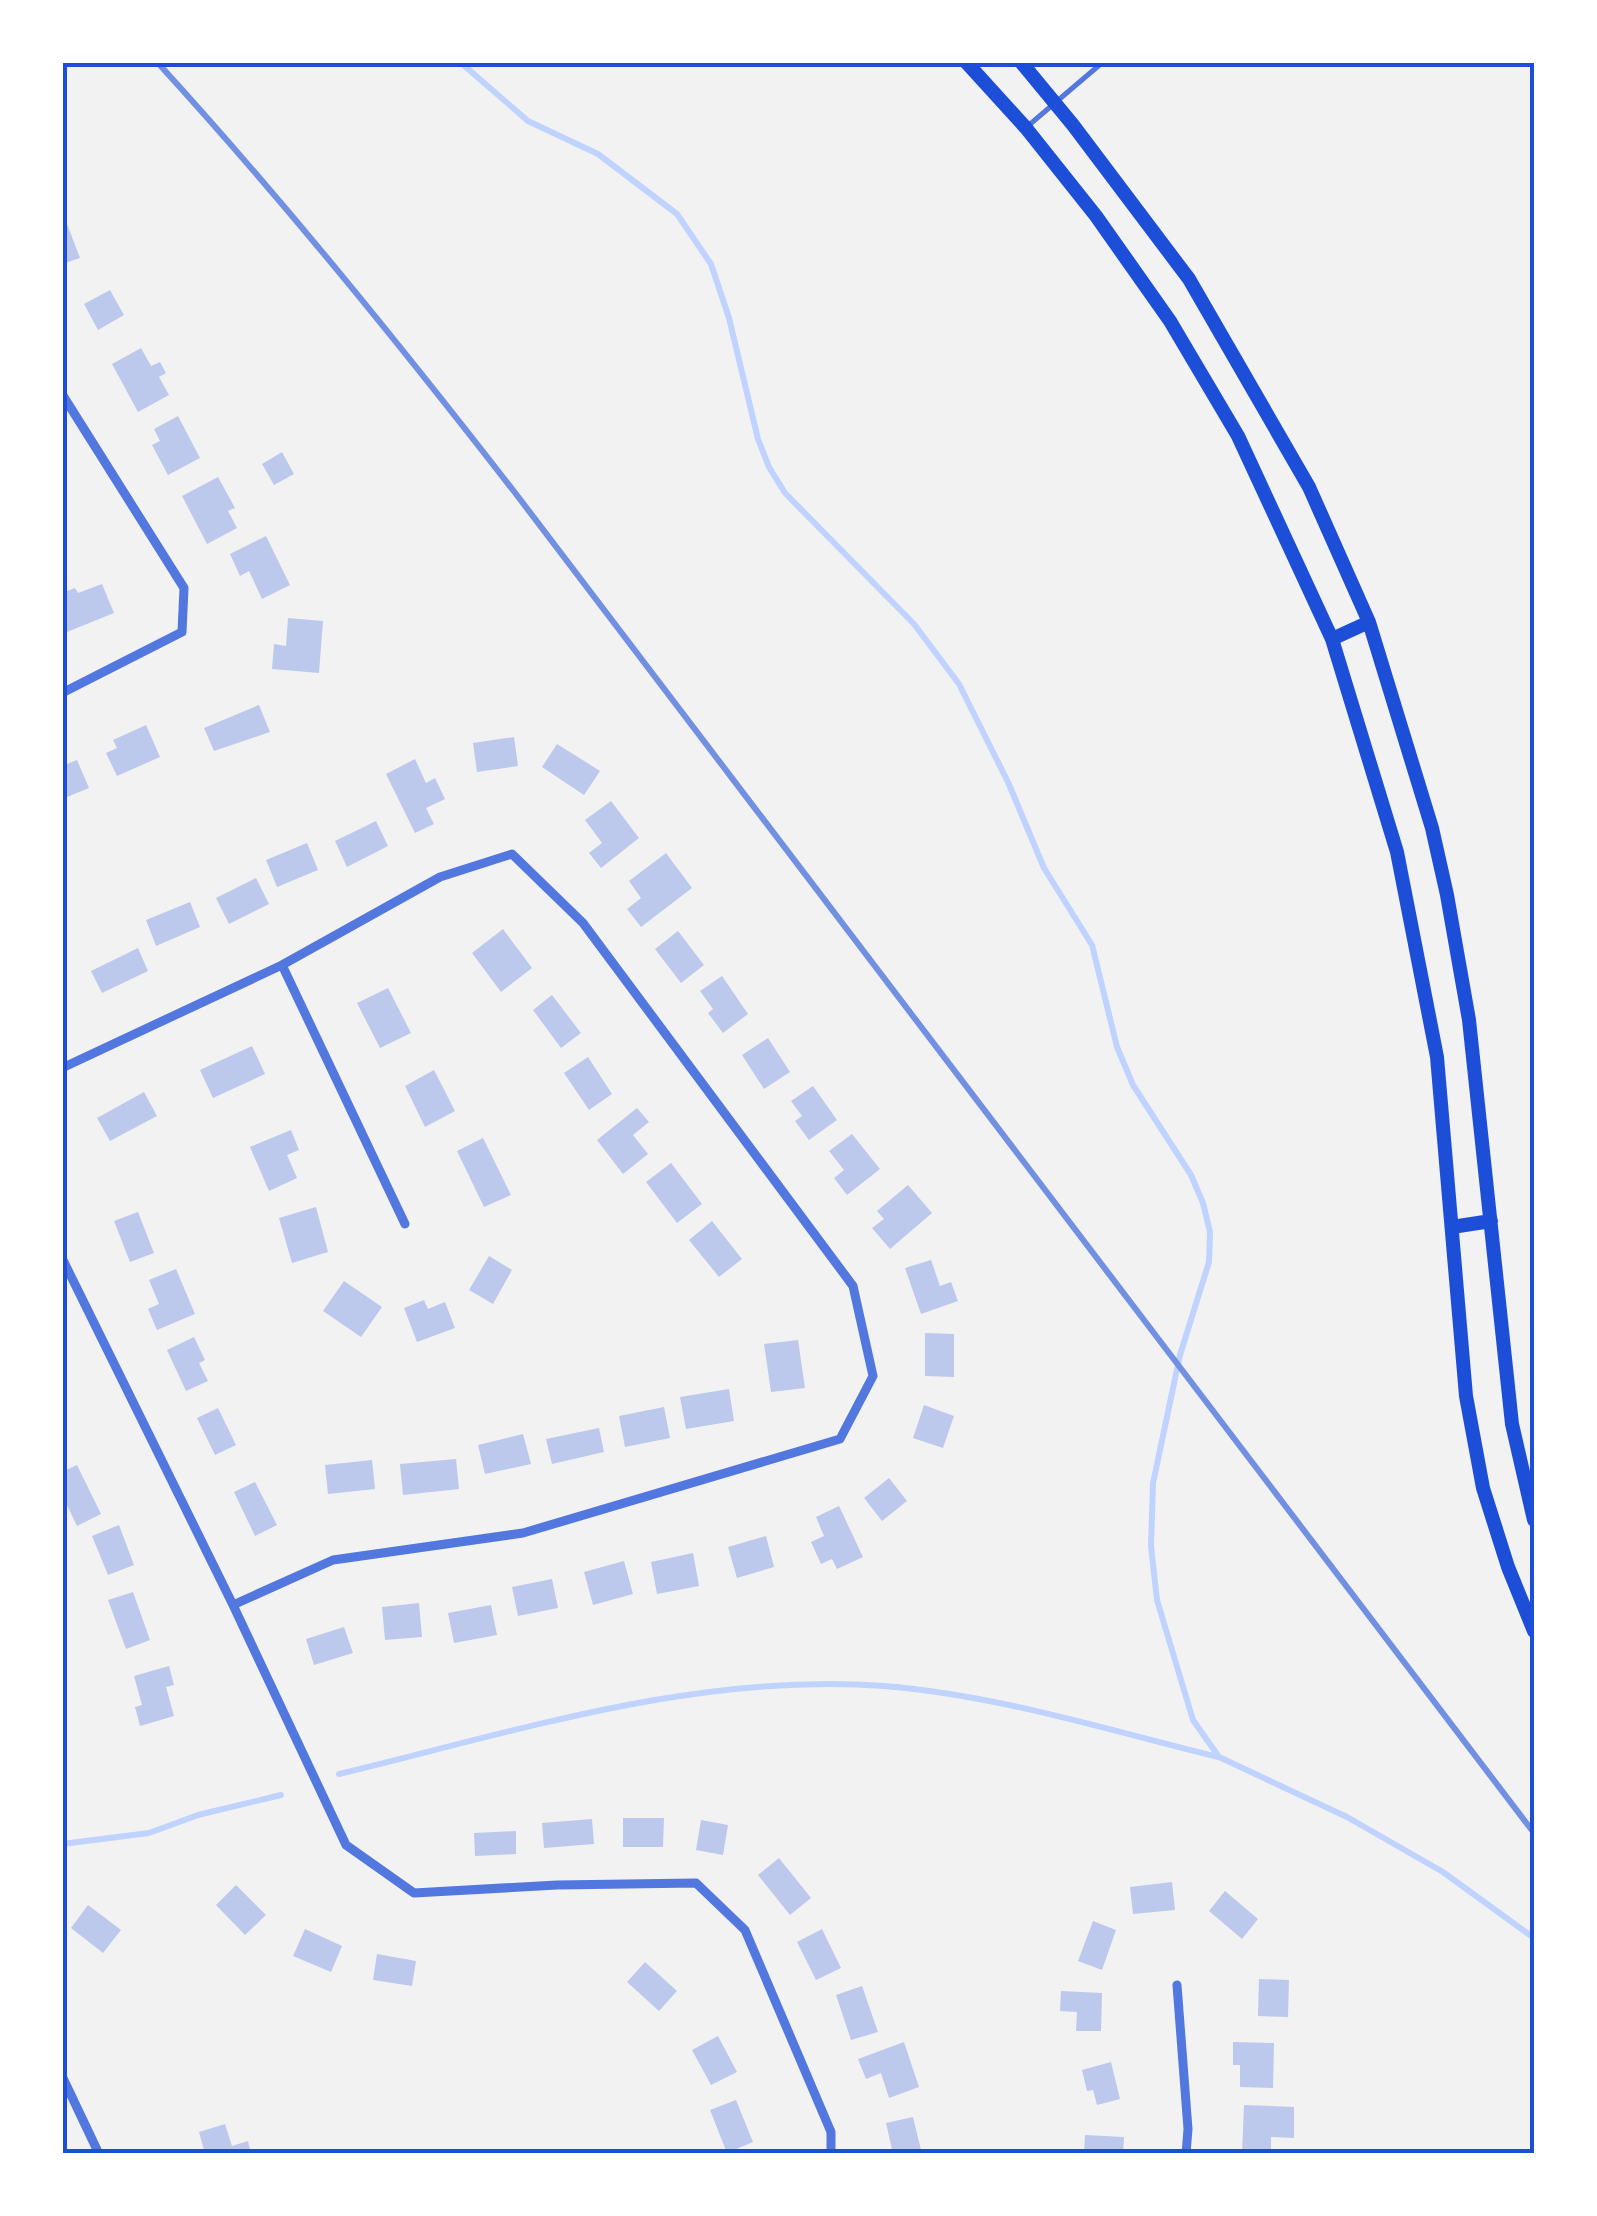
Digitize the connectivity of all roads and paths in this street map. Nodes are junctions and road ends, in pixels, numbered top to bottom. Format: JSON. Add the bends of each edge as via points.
{"nodes":[{"id":1,"x":966,"y":62,"type":"edge"},
{"id":2,"x":1020,"y":62,"type":"edge"},
{"id":3,"x":1103,"y":62,"type":"edge"},
{"id":4,"x":1056,"y":103,"type":"junction"},
{"id":5,"x":1026,"y":128,"type":"junction"},
{"id":6,"x":62,"y":394,"type":"edge"},
{"id":7,"x":1369,"y":622,"type":"junction"},
{"id":8,"x":1332,"y":638,"type":"junction"},
{"id":9,"x":62,"y":693,"type":"edge"},
{"id":10,"x":282,"y":965,"type":"junction"},
{"id":11,"x":62,"y":1068,"type":"edge"},
{"id":12,"x":1490,"y":1221,"type":"junction"},
{"id":13,"x":405,"y":1224,"type":"dead end"},
{"id":14,"x":1452,"y":1226,"type":"junction"},
{"id":15,"x":62,"y":1258,"type":"edge"},
{"id":16,"x":1534,"y":1520,"type":"edge"},
{"id":17,"x":233,"y":1605,"type":"junction"},
{"id":18,"x":1534,"y":1631,"type":"edge"},
{"id":19,"x":1177,"y":1985,"type":"dead end"},
{"id":20,"x":62,"y":2076,"type":"edge"},
{"id":21,"x":99,"y":2154,"type":"edge"},
{"id":22,"x":830,"y":2154,"type":"edge"},
{"id":23,"x":1186,"y":2154,"type":"edge"}],
"edges":[{"from":1,"to":5,"type":"main road"},
{"from":2,"to":4,"type":"main road"},
{"from":3,"to":4,"type":"lane"},
{"from":4,"to":5,"type":"lane"},
{"from":4,"to":7,"type":"main road","via":[[1180,265],[1226,338],[1310,488]]},
{"from":5,"to":8,"type":"main road","via":[[1180,338],[1238,436]]},
{"from":6,"to":9,"type":"street","via":[[184,588],[182,632]]},
{"from":7,"to":8,"type":"main road"},
{"from":7,"to":12,"type":"main road","via":[[1446,895],[1470,1020]]},
{"from":8,"to":14,"type":"main road","via":[[1397,852],[1437,1057]]},
{"from":10,"to":11,"type":"street"},
{"from":10,"to":13,"type":"street"},
{"from":10,"to":17,"type":"street","via":[[440,876],[512,854],[583,923],[854,1286],[873,1376],[840,1439],[523,1532],[332,1560]]},
{"from":12,"to":14,"type":"main road"},
{"from":12,"to":16,"type":"main road","via":[[1512,1424]]},
{"from":14,"to":18,"type":"main road","via":[[1466,1396],[1483,1488]]},
{"from":15,"to":17,"type":"street"},
{"from":17,"to":22,"type":"street","via":[[346,1845],[414,1893],[696,1883],[745,1930],[831,2132]]},
{"from":19,"to":23,"type":"street"},
{"from":20,"to":21,"type":"street"}]}
